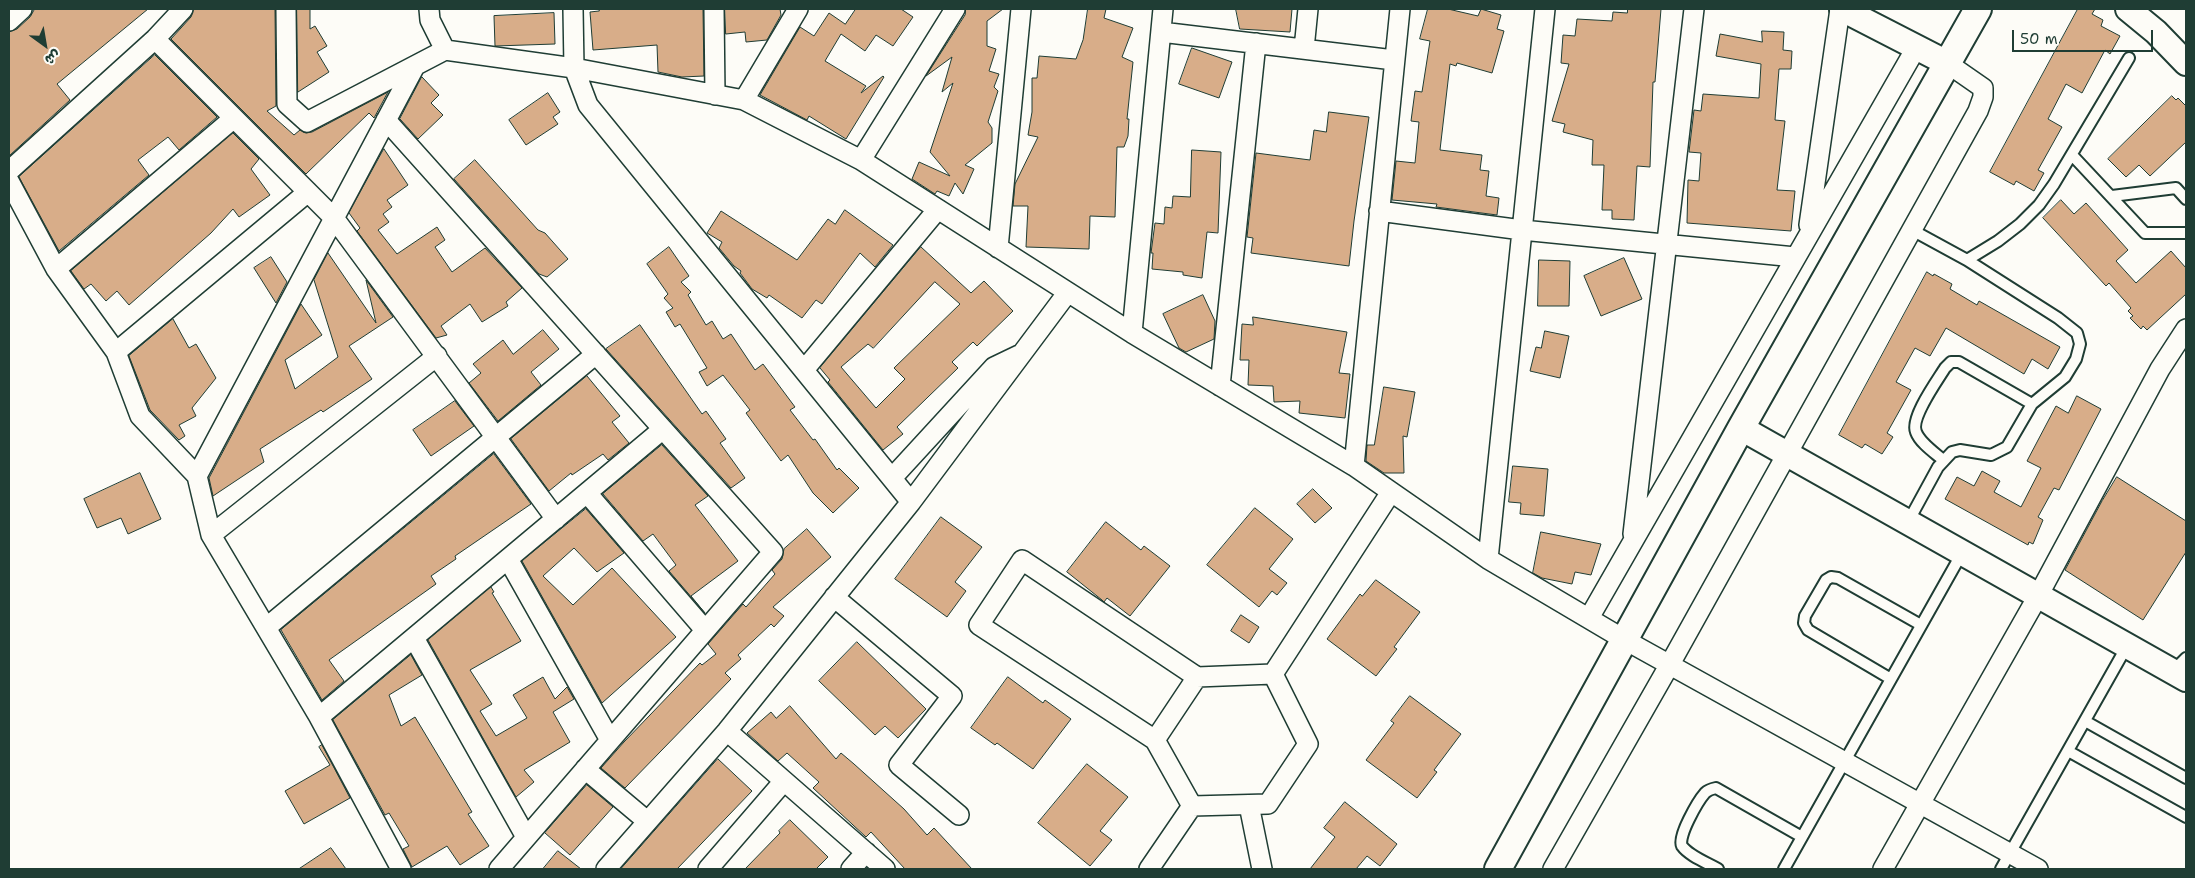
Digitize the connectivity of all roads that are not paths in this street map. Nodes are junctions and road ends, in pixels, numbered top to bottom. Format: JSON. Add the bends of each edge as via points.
{"nodes":[{"id":1,"x":22,"y":9,"type":"edge"},
{"id":2,"x":183,"y":9,"type":"edge"},
{"id":3,"x":286,"y":9,"type":"edge"},
{"id":4,"x":430,"y":9,"type":"edge"},
{"id":5,"x":573,"y":9,"type":"edge"},
{"id":6,"x":714,"y":9,"type":"edge"},
{"id":7,"x":798,"y":9,"type":"edge"},
{"id":8,"x":955,"y":9,"type":"edge"},
{"id":9,"x":1021,"y":9,"type":"edge"},
{"id":10,"x":1163,"y":9,"type":"edge"},
{"id":11,"x":1308,"y":9,"type":"edge"},
{"id":12,"x":1400,"y":9,"type":"edge"},
{"id":13,"x":1545,"y":9,"type":"edge"},
{"id":14,"x":1694,"y":9,"type":"edge"},
{"id":15,"x":1841,"y":9,"type":"edge"},
{"id":16,"x":1978,"y":9,"type":"edge"},
{"id":17,"x":2128,"y":9,"type":"edge"},
{"id":18,"x":9,"y":21,"type":"edge"},
{"id":19,"x":1161,"y":32,"type":"junction"},
{"id":20,"x":155,"y":39,"type":"junction"},
{"id":21,"x":1256,"y":43,"type":"junction"},
{"id":22,"x":1916,"y":48,"type":"junction"},
{"id":23,"x":1304,"y":49,"type":"junction"},
{"id":24,"x":446,"y":50,"type":"junction"},
{"id":25,"x":2129,"y":58,"type":"dead end"},
{"id":26,"x":1394,"y":60,"type":"junction"},
{"id":27,"x":1947,"y":63,"type":"junction"},
{"id":28,"x":2186,"y":63,"type":"edge"},
{"id":29,"x":415,"y":66,"type":"junction"},
{"id":30,"x":574,"y":68,"type":"junction"},
{"id":31,"x":714,"y":95,"type":"junction"},
{"id":32,"x":744,"y":100,"type":"junction"},
{"id":33,"x":234,"y":118,"type":"junction"},
{"id":34,"x":386,"y":120,"type":"junction"},
{"id":35,"x":2072,"y":155,"type":"junction"},
{"id":36,"x":861,"y":160,"type":"junction"},
{"id":37,"x":9,"y":171,"type":"edge"},
{"id":38,"x":9,"y":181,"type":"edge"},
{"id":39,"x":308,"y":192,"type":"junction"},
{"id":40,"x":2112,"y":196,"type":"junction"},
{"id":41,"x":2186,"y":199,"type":"edge"},
{"id":42,"x":938,"y":209,"type":"junction"},
{"id":43,"x":1379,"y":211,"type":"junction"},
{"id":44,"x":334,"y":218,"type":"junction"},
{"id":45,"x":1522,"y":230,"type":"junction"},
{"id":46,"x":1912,"y":230,"type":"junction"},
{"id":47,"x":2186,"y":233,"type":"edge"},
{"id":48,"x":1808,"y":234,"type":"junction"},
{"id":49,"x":1667,"y":243,"type":"junction"},
{"id":50,"x":998,"y":248,"type":"junction"},
{"id":51,"x":1795,"y":257,"type":"junction"},
{"id":52,"x":1967,"y":260,"type":"junction"},
{"id":53,"x":56,"y":269,"type":"junction"},
{"id":54,"x":1068,"y":292,"type":"junction"},
{"id":55,"x":2186,"y":329,"type":"edge"},
{"id":56,"x":1132,"y":333,"type":"junction"},
{"id":57,"x":116,"y":352,"type":"junction"},
{"id":58,"x":1023,"y":352,"type":"junction"},
{"id":59,"x":596,"y":354,"type":"junction"},
{"id":60,"x":436,"y":356,"type":"junction"},
{"id":61,"x":804,"y":370,"type":"junction"},
{"id":62,"x":1220,"y":386,"type":"junction"},
{"id":63,"x":2032,"y":404,"type":"junction"},
{"id":64,"x":1741,"y":428,"type":"junction"},
{"id":65,"x":663,"y":429,"type":"junction"},
{"id":66,"x":496,"y":436,"type":"junction"},
{"id":67,"x":1786,"y":455,"type":"junction"},
{"id":68,"x":1943,"y":460,"type":"junction"},
{"id":69,"x":1354,"y":466,"type":"junction"},
{"id":70,"x":197,"y":476,"type":"junction"},
{"id":71,"x":892,"y":478,"type":"junction"},
{"id":72,"x":1391,"y":492,"type":"junction"},
{"id":73,"x":587,"y":493,"type":"junction"},
{"id":74,"x":912,"y":502,"type":"junction"},
{"id":75,"x":556,"y":519,"type":"junction"},
{"id":76,"x":1908,"y":522,"type":"junction"},
{"id":77,"x":211,"y":535,"type":"junction"},
{"id":78,"x":1632,"y":542,"type":"junction"},
{"id":79,"x":1962,"y":553,"type":"junction"},
{"id":80,"x":508,"y":559,"type":"junction"},
{"id":81,"x":1488,"y":559,"type":"junction"},
{"id":82,"x":2038,"y":596,"type":"junction"},
{"id":83,"x":834,"y":597,"type":"junction"},
{"id":84,"x":1588,"y":618,"type":"junction"},
{"id":85,"x":1921,"y":625,"type":"junction"},
{"id":86,"x":267,"y":627,"type":"junction"},
{"id":87,"x":706,"y":630,"type":"junction"},
{"id":88,"x":414,"y":638,"type":"junction"},
{"id":89,"x":1625,"y":640,"type":"junction"},
{"id":90,"x":2127,"y":646,"type":"junction"},
{"id":91,"x":1670,"y":664,"type":"junction"},
{"id":92,"x":2181,"y":670,"type":"edge"},
{"id":93,"x":1273,"y":674,"type":"junction"},
{"id":94,"x":1197,"y":677,"type":"junction"},
{"id":95,"x":1891,"y":679,"type":"junction"},
{"id":96,"x":319,"y":717,"type":"junction"},
{"id":97,"x":2084,"y":722,"type":"junction"},
{"id":98,"x":727,"y":731,"type":"junction"},
{"id":99,"x":610,"y":740,"type":"junction"},
{"id":100,"x":1155,"y":740,"type":"junction"},
{"id":101,"x":2068,"y":751,"type":"junction"},
{"id":102,"x":1845,"y":761,"type":"junction"},
{"id":103,"x":585,"y":769,"type":"junction"},
{"id":104,"x":2186,"y":778,"type":"edge"},
{"id":105,"x":784,"y":781,"type":"junction"},
{"id":106,"x":1919,"y":802,"type":"junction"},
{"id":107,"x":1249,"y":804,"type":"junction"},
{"id":108,"x":1192,"y":806,"type":"junction"},
{"id":109,"x":959,"y":814,"type":"dead end"},
{"id":110,"x":2186,"y":817,"type":"edge"},
{"id":111,"x":647,"y":821,"type":"junction"},
{"id":112,"x":1802,"y":837,"type":"junction"},
{"id":113,"x":526,"y":838,"type":"junction"},
{"id":114,"x":866,"y":852,"type":"junction"},
{"id":115,"x":2005,"y":861,"type":"edge"},
{"id":116,"x":400,"y":869,"type":"edge"},
{"id":117,"x":498,"y":869,"type":"edge"},
{"id":118,"x":606,"y":869,"type":"edge"},
{"id":119,"x":708,"y":869,"type":"edge"},
{"id":120,"x":851,"y":869,"type":"edge"},
{"id":121,"x":885,"y":869,"type":"edge"},
{"id":122,"x":1149,"y":869,"type":"edge"},
{"id":123,"x":1262,"y":869,"type":"edge"},
{"id":124,"x":1498,"y":869,"type":"edge"},
{"id":125,"x":1553,"y":869,"type":"edge"},
{"id":126,"x":1718,"y":869,"type":"edge"},
{"id":127,"x":1784,"y":869,"type":"edge"},
{"id":128,"x":1883,"y":869,"type":"edge"},
{"id":129,"x":2038,"y":869,"type":"edge"}],
"edges":[{"from":1,"to":18,"type":"street"},
{"from":2,"to":20,"type":"street"},
{"from":3,"to":29,"type":"street","via":[[287,104],[306,122]]},
{"from":4,"to":24,"type":"street","via":[[430,20]]},
{"from":5,"to":30,"type":"street"},
{"from":6,"to":31,"type":"street"},
{"from":7,"to":32,"type":"street"},
{"from":8,"to":36,"type":"street"},
{"from":9,"to":50,"type":"street"},
{"from":10,"to":19,"type":"street"},
{"from":11,"to":23,"type":"street"},
{"from":12,"to":26,"type":"street"},
{"from":13,"to":45,"type":"street"},
{"from":14,"to":49,"type":"street"},
{"from":15,"to":22,"type":"street"},
{"from":15,"to":48,"type":"street"},
{"from":16,"to":27,"type":"main road"},
{"from":17,"to":28,"type":"street"},
{"from":19,"to":21,"type":"street"},
{"from":19,"to":56,"type":"street"},
{"from":20,"to":33,"type":"street"},
{"from":20,"to":37,"type":"street"},
{"from":21,"to":23,"type":"street"},
{"from":21,"to":62,"type":"street"},
{"from":22,"to":27,"type":"street"},
{"from":22,"to":48,"type":"street"},
{"from":23,"to":26,"type":"street"},
{"from":24,"to":29,"type":"street"},
{"from":24,"to":30,"type":"street"},
{"from":25,"to":35,"type":"lane"},
{"from":26,"to":43,"type":"street"},
{"from":27,"to":46,"type":"street","via":[[1983,88],[1983,97]]},
{"from":27,"to":64,"type":"main road"},
{"from":29,"to":34,"type":"street"},
{"from":30,"to":31,"type":"street"},
{"from":30,"to":61,"type":"street","via":[[588,106]]},
{"from":31,"to":32,"type":"street"},
{"from":32,"to":36,"type":"street"},
{"from":33,"to":39,"type":"street"},
{"from":33,"to":53,"type":"street"},
{"from":34,"to":44,"type":"street"},
{"from":34,"to":59,"type":"street"},
{"from":35,"to":40,"type":"lane"},
{"from":35,"to":52,"type":"lane","via":[[2039,205],[1998,241]]},
{"from":36,"to":42,"type":"street"},
{"from":38,"to":53,"type":"street"},
{"from":39,"to":44,"type":"street"},
{"from":39,"to":57,"type":"street"},
{"from":40,"to":41,"type":"lane","via":[[2176,188]]},
{"from":40,"to":47,"type":"lane","via":[[2145,233]]},
{"from":42,"to":50,"type":"street"},
{"from":42,"to":61,"type":"street"},
{"from":43,"to":45,"type":"street"},
{"from":43,"to":69,"type":"street"},
{"from":44,"to":60,"type":"street"},
{"from":44,"to":70,"type":"street"},
{"from":45,"to":49,"type":"street"},
{"from":45,"to":81,"type":"street"},
{"from":46,"to":52,"type":"lane"},
{"from":46,"to":67,"type":"street"},
{"from":48,"to":51,"type":"street"},
{"from":49,"to":51,"type":"street"},
{"from":49,"to":78,"type":"street"},
{"from":50,"to":54,"type":"street"},
{"from":51,"to":78,"type":"street"},
{"from":52,"to":63,"type":"lane","via":[[2077,333],[2080,344],[2065,378]]},
{"from":53,"to":57,"type":"street"},
{"from":54,"to":56,"type":"street"},
{"from":54,"to":58,"type":"street"},
{"from":55,"to":82,"type":"street","via":[[2160,370]]},
{"from":56,"to":62,"type":"street"},
{"from":57,"to":70,"type":"street","via":[[140,416]]},
{"from":58,"to":71,"type":"street","via":[[994,367]]},
{"from":58,"to":74,"type":"street"},
{"from":59,"to":65,"type":"street"},
{"from":59,"to":66,"type":"street"},
{"from":60,"to":66,"type":"street"},
{"from":60,"to":77,"type":"street"},
{"from":61,"to":71,"type":"street"},
{"from":62,"to":69,"type":"street"},
{"from":63,"to":68,"type":"lane","via":[[2007,447],[1999,453],[1991,455],[1960,450]]},
{"from":63,"to":68,"type":"lane","via":[[1960,362],[1951,362],[1915,419],[1916,431],[1924,443]]},
{"from":64,"to":67,"type":"street"},
{"from":64,"to":89,"type":"main road"},
{"from":65,"to":73,"type":"street"},
{"from":65,"to":87,"type":"street","via":[[773,552]]},
{"from":66,"to":75,"type":"street"},
{"from":66,"to":86,"type":"street"},
{"from":67,"to":76,"type":"street"},
{"from":67,"to":91,"type":"street"},
{"from":68,"to":76,"type":"lane"},
{"from":69,"to":72,"type":"street"},
{"from":70,"to":77,"type":"street"},
{"from":71,"to":74,"type":"street"},
{"from":72,"to":81,"type":"street"},
{"from":72,"to":93,"type":"street"},
{"from":73,"to":75,"type":"street"},
{"from":73,"to":87,"type":"street"},
{"from":74,"to":83,"type":"street"},
{"from":75,"to":80,"type":"street"},
{"from":76,"to":79,"type":"street"},
{"from":77,"to":86,"type":"street"},
{"from":78,"to":84,"type":"street"},
{"from":79,"to":82,"type":"street"},
{"from":79,"to":85,"type":"lane"},
{"from":80,"to":88,"type":"street"},
{"from":80,"to":99,"type":"street"},
{"from":81,"to":84,"type":"street"},
{"from":82,"to":90,"type":"street"},
{"from":82,"to":106,"type":"street"},
{"from":83,"to":98,"type":"street"},
{"from":83,"to":109,"type":"street","via":[[952,696],[899,765]]},
{"from":84,"to":89,"type":"street"},
{"from":85,"to":95,"type":"lane"},
{"from":85,"to":95,"type":"lane","via":[[1838,578],[1826,580],[1809,609],[1804,623],[1808,630]]},
{"from":86,"to":96,"type":"street"},
{"from":87,"to":99,"type":"street"},
{"from":88,"to":96,"type":"street"},
{"from":88,"to":113,"type":"street"},
{"from":89,"to":91,"type":"street"},
{"from":89,"to":124,"type":"main road"},
{"from":90,"to":92,"type":"street"},
{"from":90,"to":97,"type":"lane"},
{"from":91,"to":102,"type":"street"},
{"from":91,"to":125,"type":"street"},
{"from":93,"to":94,"type":"street"},
{"from":93,"to":107,"type":"street","via":[[1308,744],[1268,804]]},
{"from":94,"to":100,"type":"street"},
{"from":94,"to":100,"type":"street","via":[[1022,560],[979,625]]},
{"from":95,"to":102,"type":"lane"},
{"from":96,"to":116,"type":"street"},
{"from":97,"to":101,"type":"lane"},
{"from":97,"to":104,"type":"lane"},
{"from":98,"to":105,"type":"street"},
{"from":98,"to":111,"type":"street"},
{"from":99,"to":103,"type":"street"},
{"from":100,"to":108,"type":"street"},
{"from":101,"to":110,"type":"lane"},
{"from":101,"to":115,"type":"lane"},
{"from":102,"to":106,"type":"street"},
{"from":102,"to":112,"type":"lane"},
{"from":103,"to":111,"type":"street"},
{"from":103,"to":113,"type":"street"},
{"from":105,"to":114,"type":"street"},
{"from":105,"to":119,"type":"street"},
{"from":106,"to":115,"type":"street"},
{"from":106,"to":128,"type":"street"},
{"from":107,"to":108,"type":"street"},
{"from":107,"to":123,"type":"street"},
{"from":108,"to":122,"type":"street"},
{"from":111,"to":118,"type":"street"},
{"from":112,"to":126,"type":"lane","via":[[1716,788],[1710,790],[1681,835],[1681,843],[1686,850]]},
{"from":112,"to":127,"type":"lane"},
{"from":113,"to":117,"type":"street"},
{"from":114,"to":120,"type":"street"},
{"from":114,"to":121,"type":"street"},
{"from":115,"to":129,"type":"street"}]}
